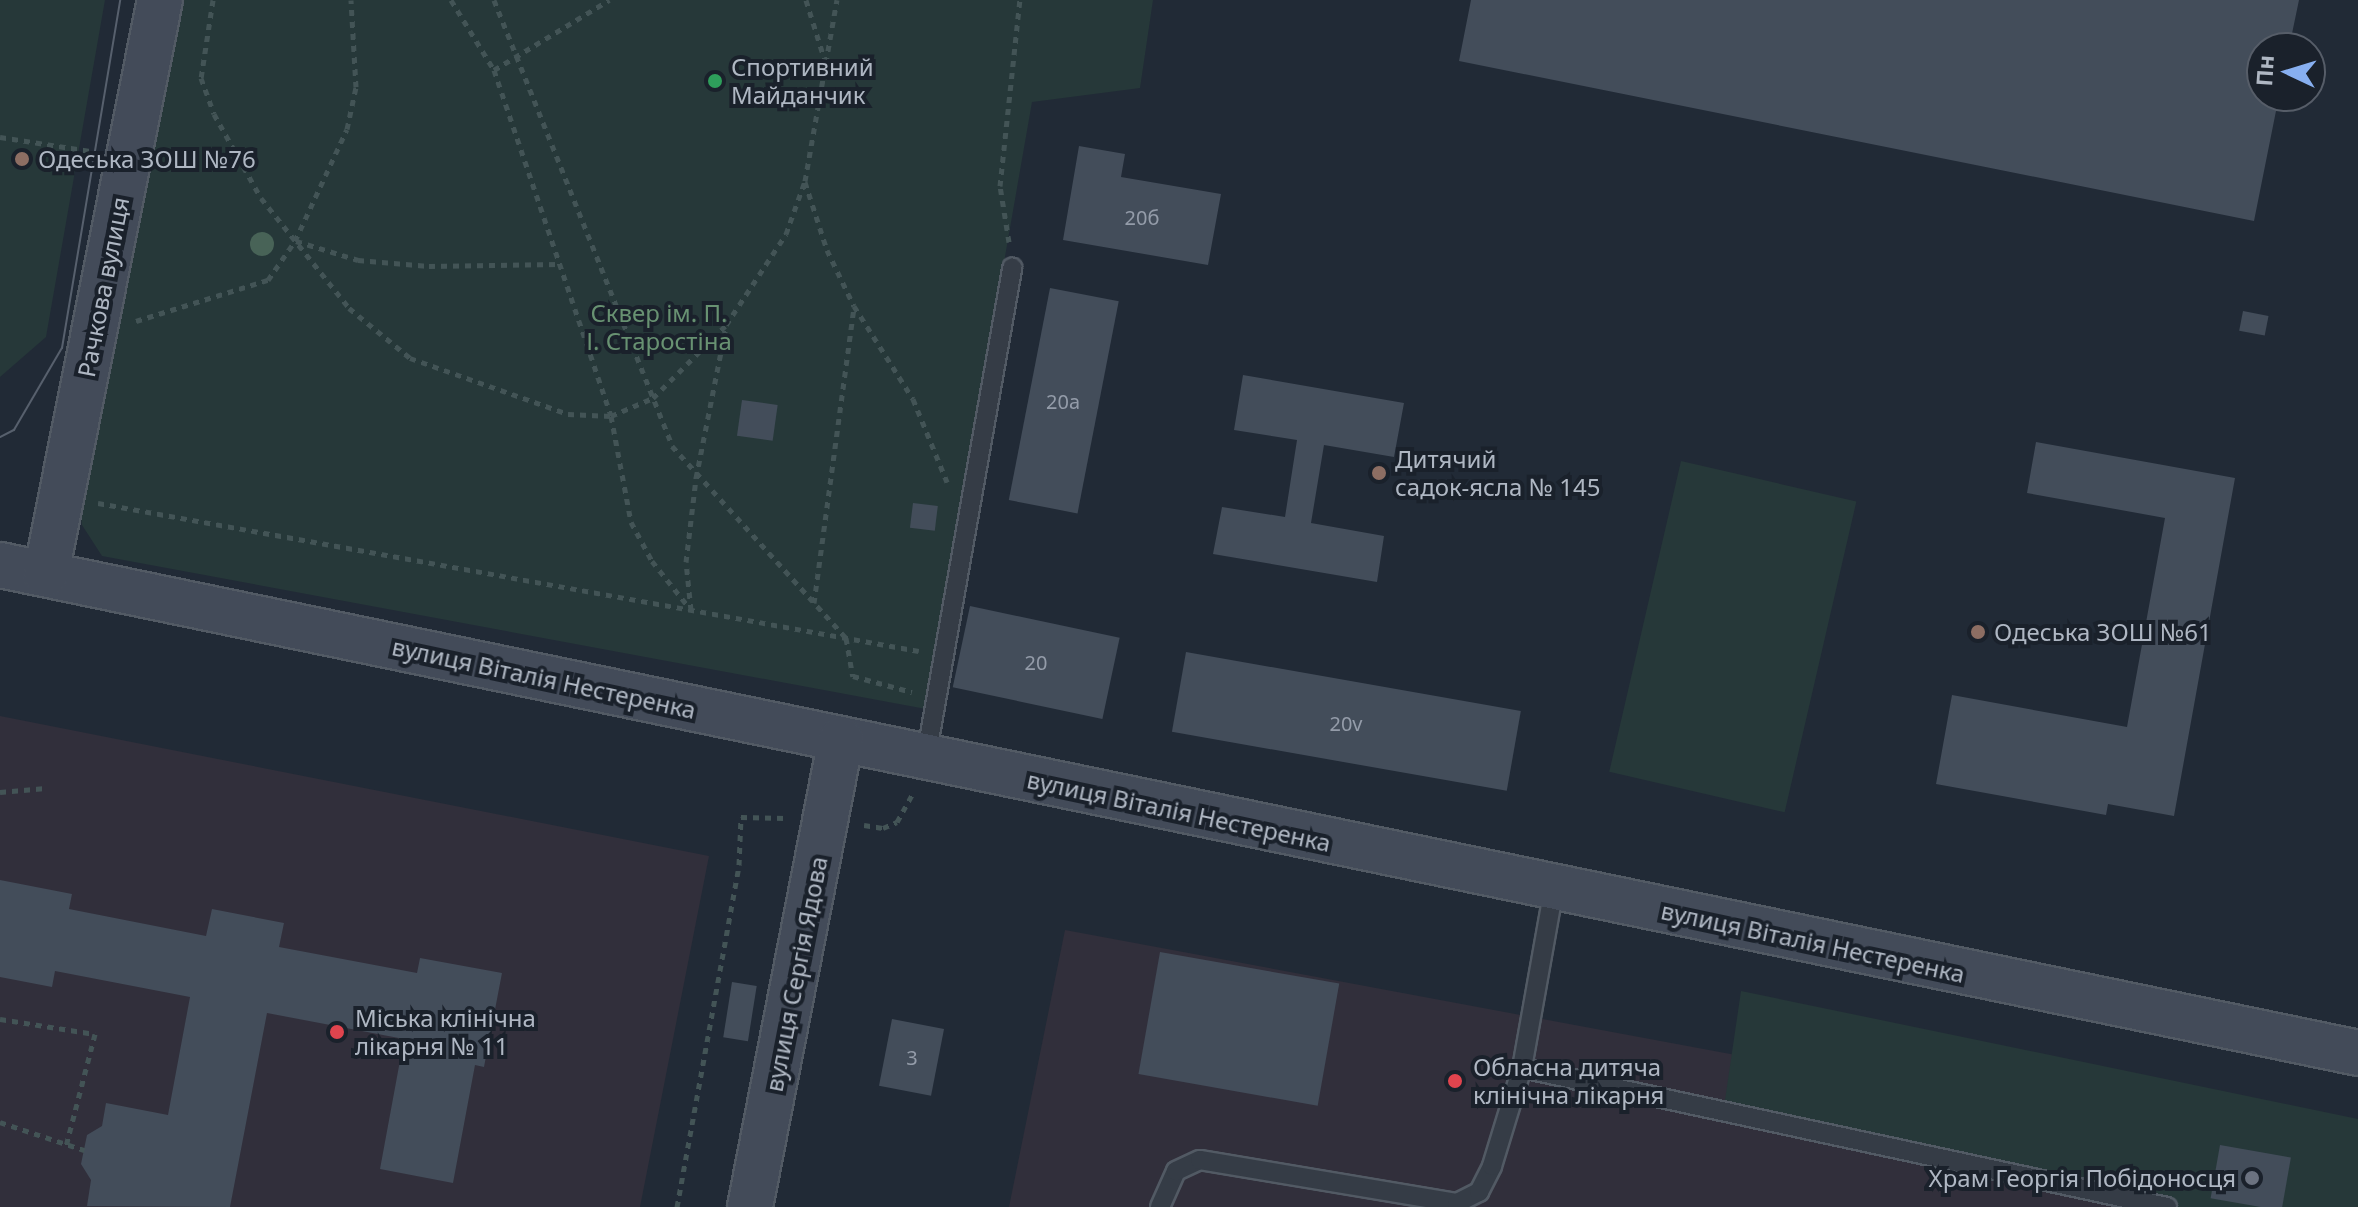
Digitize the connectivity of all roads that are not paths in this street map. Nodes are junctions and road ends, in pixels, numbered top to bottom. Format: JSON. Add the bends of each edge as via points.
{"nodes":[{"id":1,"x":160,"y":0,"type":"edge"},
{"id":2,"x":1012,"y":267,"type":"road end"},
{"id":3,"x":0,"y":565,"type":"edge"},
{"id":4,"x":46,"y":574,"type":"junction"},
{"id":5,"x":841,"y":740,"type":"junction"},
{"id":6,"x":926,"y":758,"type":"junction"},
{"id":7,"x":1554,"y":889,"type":"junction"},
{"id":8,"x":2358,"y":1053,"type":"edge"},
{"id":9,"x":1522,"y":1068,"type":"junction"},
{"id":10,"x":750,"y":1207,"type":"edge"},
{"id":11,"x":1160,"y":1207,"type":"edge"},
{"id":12,"x":2167,"y":1207,"type":"edge"}],
"edges":[{"from":1,"to":4,"type":"main road","name":"Рачкова вулиця"},
{"from":2,"to":6,"type":"lane"},
{"from":3,"to":4,"type":"main road","name":"вулиця Віталія Нестеренка"},
{"from":4,"to":5,"type":"main road","name":"вулиця Віталія Нестеренка"},
{"from":5,"to":6,"type":"main road","name":"вулиця Віталія Нестеренка"},
{"from":5,"to":10,"type":"main road","name":"вулиця Сергія Ядова"},
{"from":6,"to":7,"type":"main road","name":"вулиця Віталія Нестеренка"},
{"from":7,"to":8,"type":"main road","name":"вулиця Віталія Нестеренка"},
{"from":7,"to":9,"type":"lane"},
{"from":9,"to":11,"type":"lane","via":[[1492,1166],[1479,1192],[1457,1203],[1200,1160],[1176,1171]]},
{"from":9,"to":12,"type":"lane"}]}
